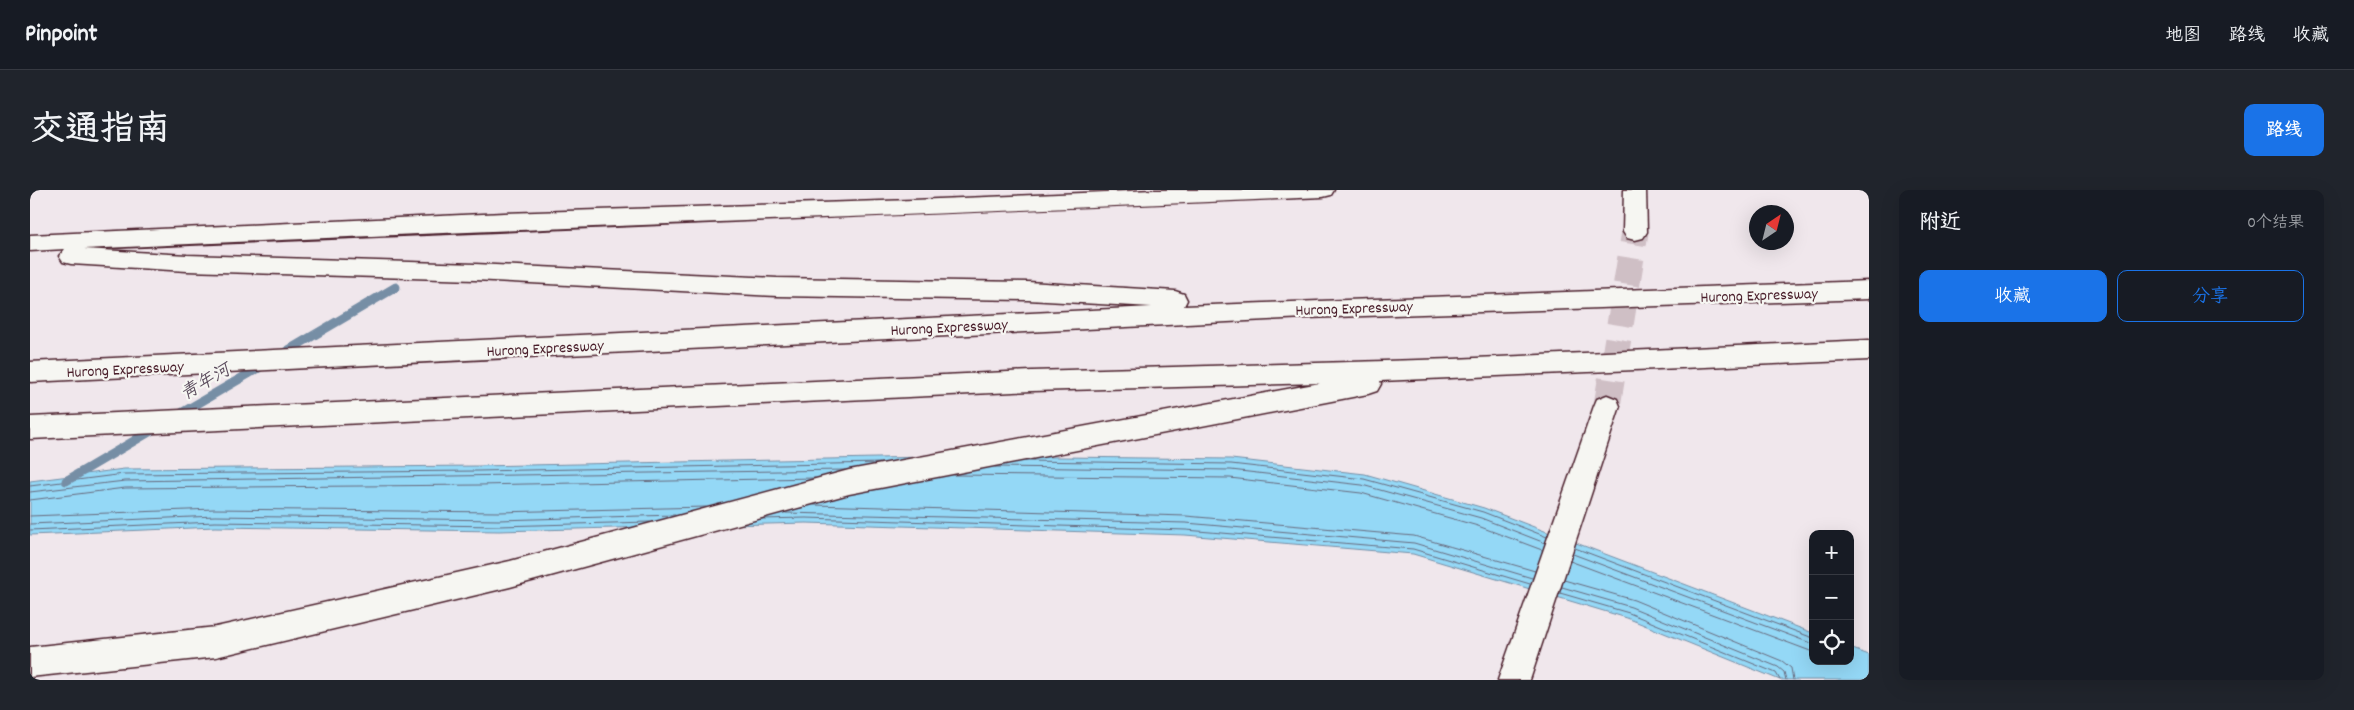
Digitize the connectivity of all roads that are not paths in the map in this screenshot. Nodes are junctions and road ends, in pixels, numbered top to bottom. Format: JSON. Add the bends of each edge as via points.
{"nodes":[{"id":1,"x":1323,"y":190,"type":"edge"},
{"id":2,"x":1635,"y":190,"type":"edge"},
{"id":3,"x":1636,"y":232,"type":"tunnel mouth"},
{"id":4,"x":30,"y":243,"type":"edge"},
{"id":5,"x":30,"y":254,"type":"edge"},
{"id":6,"x":1869,"y":290,"type":"edge"},
{"id":7,"x":1306,"y":309,"type":"junction"},
{"id":8,"x":1869,"y":350,"type":"edge"},
{"id":9,"x":1453,"y":368,"type":"junction"},
{"id":10,"x":30,"y":372,"type":"edge"},
{"id":11,"x":1607,"y":406,"type":"tunnel mouth"},
{"id":12,"x":30,"y":428,"type":"edge"},
{"id":13,"x":30,"y":662,"type":"edge"},
{"id":14,"x":1514,"y":680,"type":"edge"}],
"edges":[{"from":1,"to":4,"type":"main road","via":[[504,221]]},
{"from":2,"to":3,"type":"main road"},
{"from":5,"to":7,"type":"main road","via":[[777,287],[1028,291]]},
{"from":6,"to":7,"type":"main road","name":"Hurong Expressway"},
{"from":7,"to":10,"type":"main road","name":"Hurong Expressway"},
{"from":8,"to":9,"type":"main road"},
{"from":9,"to":12,"type":"main road","via":[[1032,381]]},
{"from":9,"to":13,"type":"main road","via":[[850,482],[510,574],[216,642]]},
{"from":11,"to":14,"type":"main road"}]}
